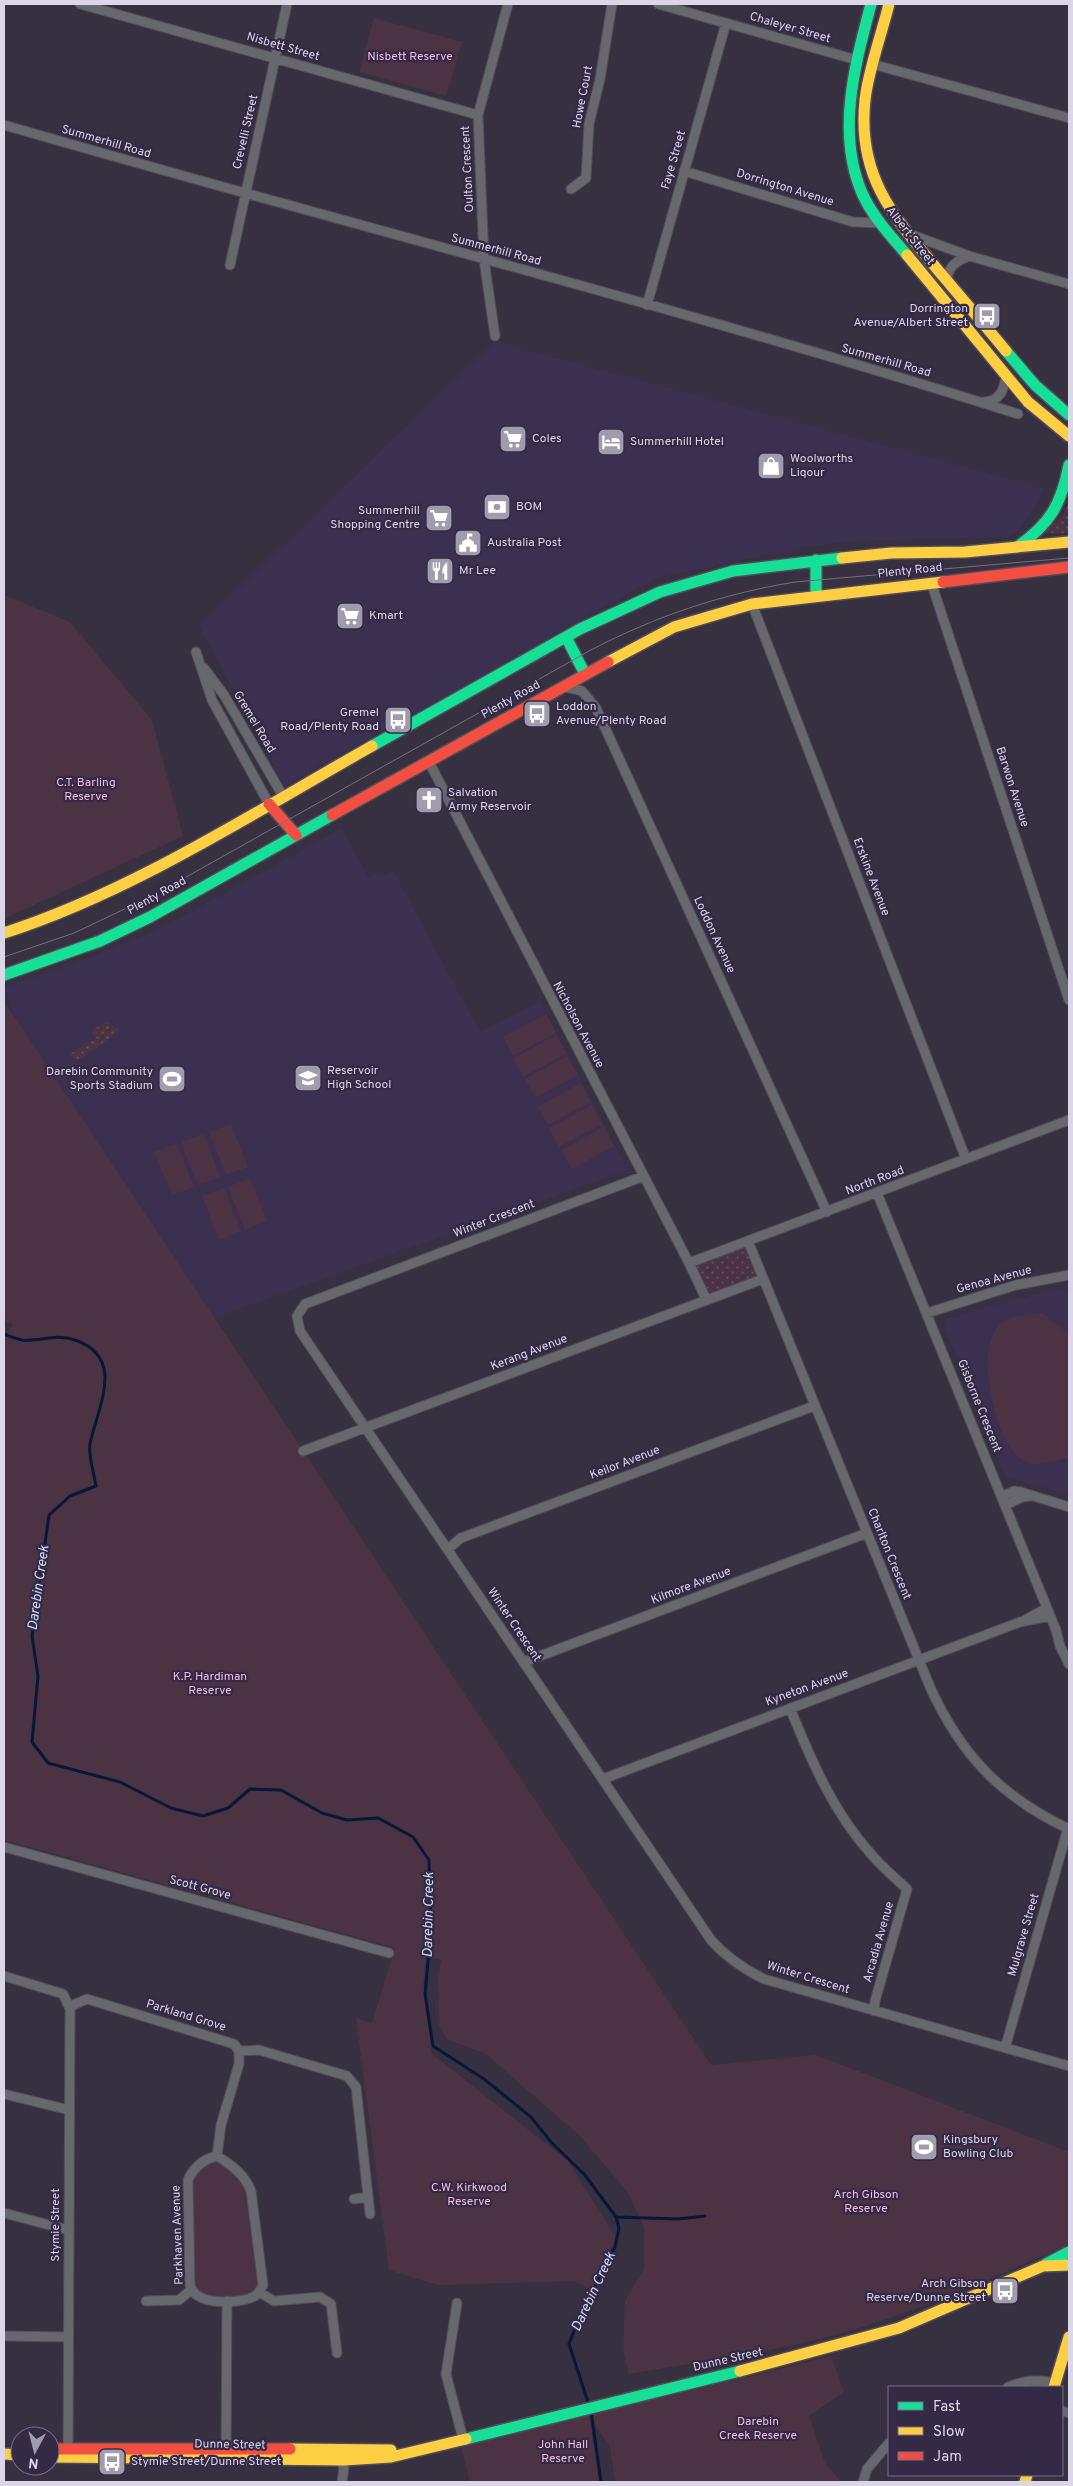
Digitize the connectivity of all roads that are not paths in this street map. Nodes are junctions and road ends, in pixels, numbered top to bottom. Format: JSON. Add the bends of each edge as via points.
{"nodes":[{"id":1,"x":80,"y":4,"type":"edge"},
{"id":2,"x":287,"y":4,"type":"edge"},
{"id":3,"x":508,"y":4,"type":"edge"},
{"id":4,"x":612,"y":4,"type":"edge"},
{"id":5,"x":658,"y":4,"type":"edge"},
{"id":6,"x":871,"y":4,"type":"edge"},
{"id":7,"x":889,"y":4,"type":"edge"},
{"id":8,"x":675,"y":6,"type":"edge"},
{"id":9,"x":726,"y":23,"type":"junction"},
{"id":10,"x":275,"y":58,"type":"junction"},
{"id":11,"x":857,"y":60,"type":"junction"},
{"id":12,"x":872,"y":64,"type":"junction"},
{"id":13,"x":478,"y":115,"type":"junction"},
{"id":14,"x":1069,"y":118,"type":"edge"},
{"id":15,"x":4,"y":125,"type":"edge"},
{"id":16,"x":684,"y":171,"type":"junction"},
{"id":17,"x":571,"y":189,"type":"dead end"},
{"id":18,"x":245,"y":195,"type":"junction"},
{"id":19,"x":880,"y":223,"type":"junction"},
{"id":20,"x":907,"y":233,"type":"junction"},
{"id":21,"x":969,"y":256,"type":"junction"},
{"id":22,"x":484,"y":260,"type":"junction"},
{"id":23,"x":230,"y":265,"type":"dead end"},
{"id":24,"x":946,"y":280,"type":"junction"},
{"id":25,"x":1069,"y":284,"type":"edge"},
{"id":26,"x":647,"y":305,"type":"junction"},
{"id":27,"x":495,"y":336,"type":"dead end"},
{"id":28,"x":1006,"y":376,"type":"junction"},
{"id":29,"x":981,"y":402,"type":"junction"},
{"id":30,"x":1018,"y":414,"type":"dead end"},
{"id":31,"x":1069,"y":415,"type":"edge"},
{"id":32,"x":1068,"y":436,"type":"edge"},
{"id":33,"x":1069,"y":465,"type":"edge"},
{"id":34,"x":1069,"y":542,"type":"edge"},
{"id":35,"x":1014,"y":549,"type":"junction"},
{"id":36,"x":816,"y":560,"type":"junction"},
{"id":37,"x":1069,"y":567,"type":"edge"},
{"id":38,"x":931,"y":582,"type":"junction"},
{"id":39,"x":816,"y":595,"type":"junction"},
{"id":40,"x":752,"y":604,"type":"junction"},
{"id":41,"x":566,"y":637,"type":"junction"},
{"id":42,"x":196,"y":652,"type":"dead end"},
{"id":43,"x":200,"y":662,"type":"junction"},
{"id":44,"x":585,"y":674,"type":"junction"},
{"id":45,"x":562,"y":687,"type":"junction"},
{"id":46,"x":428,"y":762,"type":"junction"},
{"id":47,"x":283,"y":796,"type":"junction"},
{"id":48,"x":269,"y":804,"type":"junction"},
{"id":49,"x":296,"y":835,"type":"junction"},
{"id":50,"x":4,"y":933,"type":"edge"},
{"id":51,"x":4,"y":975,"type":"edge"},
{"id":52,"x":1069,"y":1000,"type":"edge"},
{"id":53,"x":1069,"y":1120,"type":"edge"},
{"id":54,"x":966,"y":1159,"type":"junction"},
{"id":55,"x":644,"y":1176,"type":"junction"},
{"id":56,"x":877,"y":1194,"type":"junction"},
{"id":57,"x":827,"y":1212,"type":"junction"},
{"id":58,"x":748,"y":1241,"type":"junction"},
{"id":59,"x":689,"y":1263,"type":"junction"},
{"id":60,"x":1069,"y":1275,"type":"edge"},
{"id":61,"x":763,"y":1279,"type":"junction"},
{"id":62,"x":706,"y":1299,"type":"junction"},
{"id":63,"x":928,"y":1313,"type":"junction"},
{"id":64,"x":814,"y":1406,"type":"junction"},
{"id":65,"x":365,"y":1427,"type":"junction"},
{"id":66,"x":303,"y":1451,"type":"dead end"},
{"id":67,"x":1004,"y":1500,"type":"junction"},
{"id":68,"x":1069,"y":1508,"type":"edge"},
{"id":69,"x":867,"y":1533,"type":"junction"},
{"id":70,"x":448,"y":1549,"type":"junction"},
{"id":71,"x":1049,"y":1612,"type":"junction"},
{"id":72,"x":1056,"y":1630,"type":"junction"},
{"id":73,"x":1069,"y":1651,"type":"edge"},
{"id":74,"x":919,"y":1661,"type":"junction"},
{"id":75,"x":524,"y":1662,"type":"junction"},
{"id":76,"x":1069,"y":1664,"type":"edge"},
{"id":77,"x":790,"y":1708,"type":"junction"},
{"id":78,"x":603,"y":1779,"type":"junction"},
{"id":79,"x":1069,"y":1829,"type":"edge"},
{"id":80,"x":4,"y":1847,"type":"edge"},
{"id":81,"x":389,"y":1953,"type":"dead end"},
{"id":82,"x":4,"y":1976,"type":"edge"},
{"id":83,"x":70,"y":2009,"type":"junction"},
{"id":84,"x":874,"y":2011,"type":"junction"},
{"id":85,"x":1005,"y":2048,"type":"junction"},
{"id":86,"x":239,"y":2051,"type":"junction"},
{"id":87,"x":1069,"y":2066,"type":"edge"},
{"id":88,"x":4,"y":2094,"type":"edge"},
{"id":89,"x":69,"y":2110,"type":"junction"},
{"id":90,"x":217,"y":2156,"type":"junction"},
{"id":91,"x":368,"y":2197,"type":"junction"},
{"id":92,"x":354,"y":2199,"type":"dead end"},
{"id":93,"x":4,"y":2213,"type":"edge"},
{"id":94,"x":370,"y":2214,"type":"dead end"},
{"id":95,"x":68,"y":2230,"type":"junction"},
{"id":96,"x":1069,"y":2252,"type":"edge"},
{"id":97,"x":1069,"y":2265,"type":"edge"},
{"id":98,"x":1043,"y":2266,"type":"junction"},
{"id":99,"x":191,"y":2290,"type":"junction"},
{"id":100,"x":259,"y":2292,"type":"junction"},
{"id":101,"x":146,"y":2301,"type":"dead end"},
{"id":102,"x":227,"y":2301,"type":"junction"},
{"id":103,"x":457,"y":2303,"type":"dead end"},
{"id":104,"x":4,"y":2336,"type":"edge"},
{"id":105,"x":1069,"y":2336,"type":"edge"},
{"id":106,"x":68,"y":2337,"type":"junction"},
{"id":107,"x":337,"y":2353,"type":"dead end"},
{"id":108,"x":1055,"y":2385,"type":"edge"},
{"id":109,"x":1010,"y":2386,"type":"edge"},
{"id":110,"x":463,"y":2439,"type":"junction"},
{"id":111,"x":888,"y":2444,"type":"edge"},
{"id":112,"x":330,"y":2449,"type":"junction"},
{"id":113,"x":60,"y":2451,"type":"edge"},
{"id":114,"x":410,"y":2451,"type":"junction"},
{"id":115,"x":68,"y":2453,"type":"junction"},
{"id":116,"x":226,"y":2453,"type":"junction"},
{"id":117,"x":60,"y":2455,"type":"edge"},
{"id":118,"x":341,"y":2460,"type":"junction"},
{"id":119,"x":342,"y":2482,"type":"edge"},
{"id":120,"x":862,"y":2482,"type":"edge"}],
"edges":[{"from":1,"to":10,"type":"street","name":"Nisbett Street"},
{"from":2,"to":10,"type":"street","name":"Crevelli Street"},
{"from":3,"to":13,"type":"street","name":"Oulton Crescent"},
{"from":4,"to":17,"type":"street","name":"Howe Court","via":[[600,80],[589,124],[586,178]]},
{"from":5,"to":8,"type":"street","name":"Chaleyer Street"},
{"from":6,"to":11,"type":"main road","name":"Albert Street"},
{"from":7,"to":12,"type":"main road","name":"Albert Street"},
{"from":8,"to":9,"type":"street","name":"Chaleyer Street"},
{"from":9,"to":11,"type":"street","name":"Chaleyer Street"},
{"from":9,"to":16,"type":"street","name":"Faye Street"},
{"from":10,"to":13,"type":"street","name":"Nisbett Street"},
{"from":10,"to":18,"type":"street","name":"Crevelli Street"},
{"from":11,"to":19,"type":"main road","name":"Albert Street","via":[[848,124],[852,159],[862,193]]},
{"from":12,"to":14,"type":"street"},
{"from":12,"to":20,"type":"main road","name":"Albert Street","via":[[865,99],[864,136],[871,172],[887,206]]},
{"from":13,"to":22,"type":"street","name":"Oulton Crescent"},
{"from":15,"to":18,"type":"street","name":"Summerhill Road"},
{"from":16,"to":19,"type":"street","name":"Dorrington Avenue","via":[[852,222]]},
{"from":16,"to":26,"type":"street","name":"Faye Street"},
{"from":18,"to":22,"type":"street","name":"Summerhill Road"},
{"from":18,"to":23,"type":"street","name":"Crevelli Street"},
{"from":19,"to":28,"type":"main road","name":"Albert Street"},
{"from":20,"to":21,"type":"street"},
{"from":20,"to":24,"type":"main road","name":"Albert Street"},
{"from":21,"to":24,"type":"street","via":[[954,262]]},
{"from":21,"to":25,"type":"street"},
{"from":22,"to":26,"type":"street","name":"Summerhill Road"},
{"from":22,"to":27,"type":"street","name":"Oulton Crescent"},
{"from":24,"to":31,"type":"main road","name":"Albert Street","via":[[1041,392]]},
{"from":26,"to":29,"type":"street","name":"Summerhill Road"},
{"from":28,"to":29,"type":"street","via":[[999,396],[993,401]]},
{"from":28,"to":32,"type":"main road","name":"Albert Street","via":[[1028,402]]},
{"from":29,"to":30,"type":"street","name":"Summerhill Road"},
{"from":33,"to":35,"type":"main road","via":[[1061,500],[1052,517],[1036,534]]},
{"from":34,"to":35,"type":"main road","name":"Plenty Road"},
{"from":35,"to":36,"type":"main road","name":"Plenty Road","via":[[891,553]]},
{"from":36,"to":39,"type":"main road"},
{"from":36,"to":41,"type":"main road","name":"Plenty Road","via":[[733,572],[660,592]]},
{"from":37,"to":38,"type":"main road","name":"Plenty Road"},
{"from":38,"to":39,"type":"main road","name":"Plenty Road"},
{"from":38,"to":52,"type":"street","name":"Barwon Avenue"},
{"from":39,"to":40,"type":"main road","name":"Plenty Road"},
{"from":40,"to":44,"type":"main road","name":"Plenty Road","via":[[674,628]]},
{"from":40,"to":54,"type":"street","name":"Erskine Avenue"},
{"from":41,"to":44,"type":"main road"},
{"from":41,"to":47,"type":"main road","name":"Plenty Road"},
{"from":42,"to":43,"type":"street","name":"Gremel Road"},
{"from":43,"to":47,"type":"street","name":"Gremel Road","via":[[224,695]]},
{"from":43,"to":48,"type":"street","name":"Gremel Road","via":[[212,700]]},
{"from":44,"to":45,"type":"main road","name":"Plenty Road"},
{"from":45,"to":46,"type":"main road","name":"Plenty Road"},
{"from":45,"to":57,"type":"street","name":"Loddon Avenue","via":[[582,691],[596,708]]},
{"from":46,"to":49,"type":"main road","name":"Plenty Road"},
{"from":46,"to":55,"type":"street","name":"Nicholson Avenue"},
{"from":47,"to":48,"type":"main road","name":"Plenty Road"},
{"from":47,"to":49,"type":"main road"},
{"from":48,"to":49,"type":"main road"},
{"from":48,"to":50,"type":"main road","name":"Plenty Road","via":[[133,880]]},
{"from":49,"to":51,"type":"main road","name":"Plenty Road","via":[[150,917],[100,941]]},
{"from":53,"to":54,"type":"street","name":"North Road"},
{"from":54,"to":56,"type":"street","name":"North Road"},
{"from":55,"to":59,"type":"street","name":"Nicholson Avenue"},
{"from":55,"to":65,"type":"street","name":"Winter Crescent","via":[[305,1304],[297,1316],[300,1332]]},
{"from":56,"to":57,"type":"street","name":"North Road"},
{"from":56,"to":63,"type":"street","name":"Gisborne Crescent"},
{"from":57,"to":58,"type":"street","name":"North Road"},
{"from":58,"to":59,"type":"street","name":"North Road"},
{"from":58,"to":61,"type":"street","name":"Charlton Crescent"},
{"from":59,"to":62,"type":"street","name":"Nicholson Avenue"},
{"from":60,"to":63,"type":"street","name":"Genoa Avenue","via":[[1016,1285]]},
{"from":61,"to":62,"type":"street","name":"Kerang Avenue"},
{"from":61,"to":64,"type":"street","name":"Charlton Crescent"},
{"from":62,"to":65,"type":"street","name":"Kerang Avenue"},
{"from":63,"to":67,"type":"street","name":"Gisborne Crescent"},
{"from":64,"to":69,"type":"street","name":"Charlton Crescent"},
{"from":64,"to":70,"type":"street","name":"Keilor Avenue","via":[[461,1538]]},
{"from":65,"to":66,"type":"street","name":"Kerang Avenue"},
{"from":65,"to":70,"type":"street","name":"Winter Crescent"},
{"from":67,"to":68,"type":"street","via":[[1014,1492]]},
{"from":67,"to":71,"type":"street","name":"Gisborne Crescent"},
{"from":69,"to":74,"type":"street","name":"Charlton Crescent"},
{"from":69,"to":75,"type":"street","name":"Kilmore Avenue"},
{"from":70,"to":75,"type":"street","name":"Winter Crescent"},
{"from":71,"to":72,"type":"street","name":"Gisborne Crescent"},
{"from":71,"to":74,"type":"street","name":"Kyneton Avenue"},
{"from":72,"to":73,"type":"street","name":"Gisborne Crescent"},
{"from":72,"to":76,"type":"street","name":"Gisborne Crescent"},
{"from":74,"to":77,"type":"street","name":"Kyneton Avenue"},
{"from":74,"to":79,"type":"street","name":"Charlton Crescent","via":[[950,1729],[982,1768],[1017,1799]]},
{"from":75,"to":78,"type":"street","name":"Winter Crescent"},
{"from":77,"to":78,"type":"street","name":"Kyneton Avenue"},
{"from":77,"to":84,"type":"street","name":"Arcadia Avenue","via":[[820,1778],[844,1819],[871,1854],[907,1889]]},
{"from":78,"to":84,"type":"street","name":"Winter Crescent","via":[[710,1940],[722,1952],[764,1979]]},
{"from":79,"to":85,"type":"street","name":"Mulgrave Street"},
{"from":80,"to":81,"type":"street","name":"Scott Grove"},
{"from":82,"to":83,"type":"street","name":"Stymie Street","via":[[63,1994]]},
{"from":83,"to":86,"type":"street","name":"Parkland Grove","via":[[86,1999],[234,2044]]},
{"from":83,"to":89,"type":"street","name":"Stymie Street"},
{"from":84,"to":85,"type":"street","name":"Winter Crescent"},
{"from":85,"to":87,"type":"street","name":"Winter Crescent"},
{"from":86,"to":90,"type":"street","via":[[239,2064]]},
{"from":86,"to":91,"type":"street","name":"Parkland Grove","via":[[259,2050],[347,2076],[356,2086]]},
{"from":88,"to":89,"type":"street"},
{"from":89,"to":95,"type":"street","name":"Stymie Street"},
{"from":90,"to":99,"type":"street","name":"Parkhaven Avenue","via":[[200,2164],[188,2180]]},
{"from":90,"to":100,"type":"street","via":[[234,2166],[251,2191],[262,2285]]},
{"from":91,"to":92,"type":"street"},
{"from":91,"to":94,"type":"street","name":"Parkland Grove"},
{"from":93,"to":95,"type":"street"},
{"from":95,"to":106,"type":"street","name":"Stymie Street"},
{"from":96,"to":98,"type":"main road","name":"Dunne Street"},
{"from":97,"to":98,"type":"main road","name":"Dunne Street"},
{"from":98,"to":110,"type":"main road","name":"Dunne Street","via":[[899,2328],[798,2357]]},
{"from":99,"to":101,"type":"street","via":[[179,2300]]},
{"from":99,"to":102,"type":"street","name":"Parkhaven Avenue","via":[[204,2299]]},
{"from":100,"to":102,"type":"street","name":"Parkhaven Avenue","via":[[254,2297]]},
{"from":100,"to":107,"type":"street","via":[[274,2301],[320,2297],[331,2304]]},
{"from":102,"to":116,"type":"street"},
{"from":103,"to":110,"type":"street","via":[[446,2374]]},
{"from":104,"to":106,"type":"street"},
{"from":105,"to":108,"type":"main road"},
{"from":106,"to":115,"type":"street","name":"Stymie Street"},
{"from":108,"to":109,"type":"street","via":[[1037,2379]]},
{"from":110,"to":114,"type":"main road","name":"Dunne Street"},
{"from":111,"to":120,"type":"street","via":[[867,2469]]},
{"from":112,"to":114,"type":"main road","name":"Dunne Street"},
{"from":112,"to":116,"type":"main road","name":"Dunne Street"},
{"from":112,"to":118,"type":"street"},
{"from":113,"to":115,"type":"main road","name":"Dunne Street"},
{"from":114,"to":118,"type":"main road","name":"Dunne Street","via":[[391,2457]]},
{"from":115,"to":116,"type":"main road","name":"Dunne Street"},
{"from":115,"to":117,"type":"main road","name":"Dunne Street"},
{"from":116,"to":118,"type":"main road","name":"Dunne Street"},
{"from":118,"to":119,"type":"street","via":[[344,2468]]}]}
